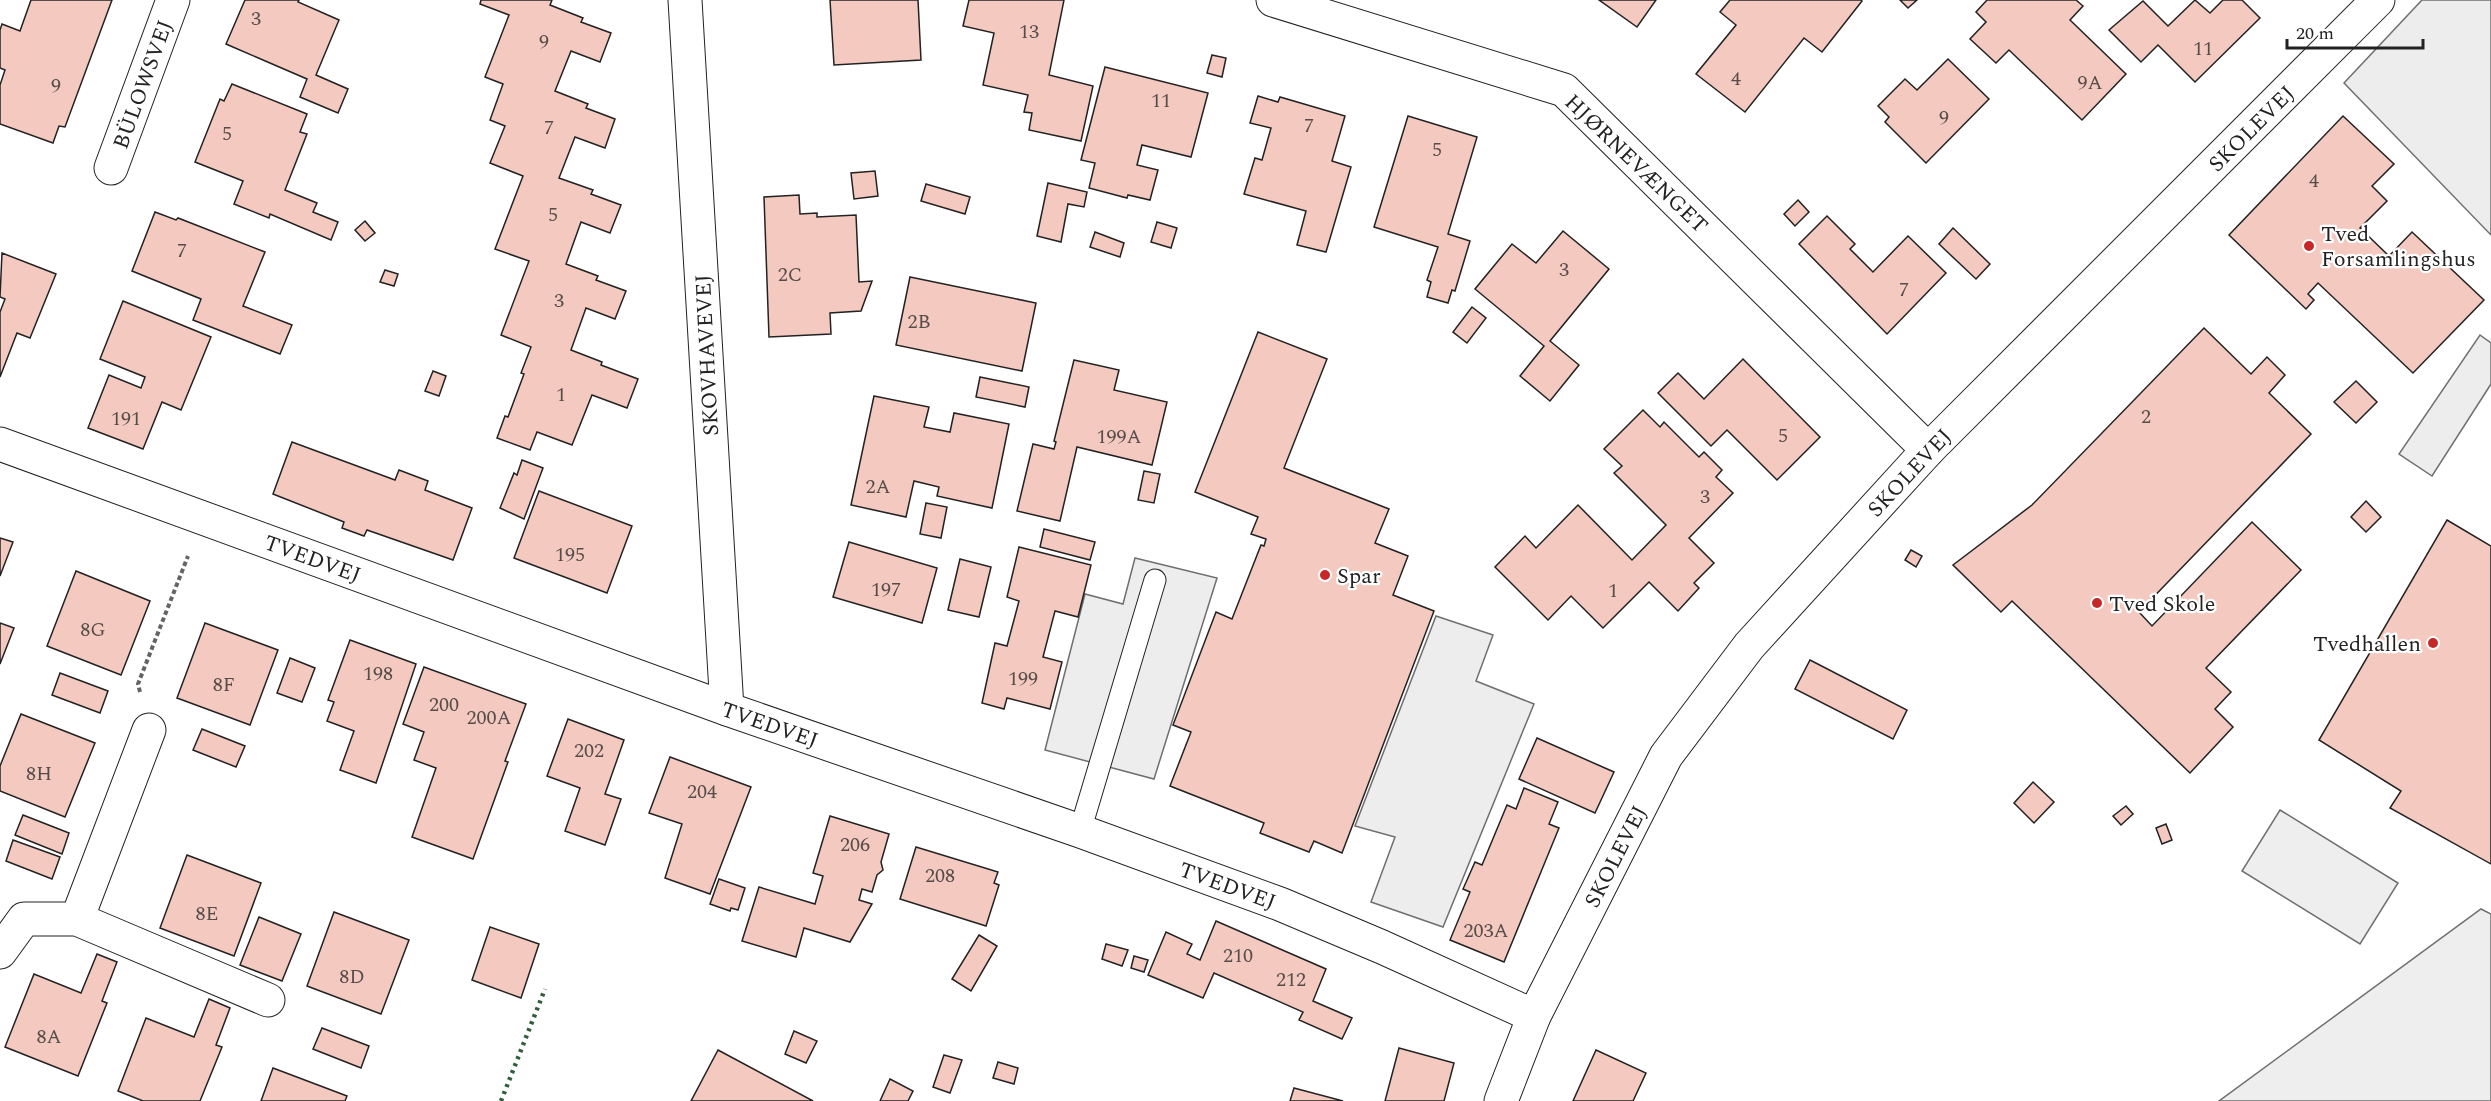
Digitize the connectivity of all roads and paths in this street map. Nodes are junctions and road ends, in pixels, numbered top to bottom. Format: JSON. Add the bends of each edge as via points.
{"nodes":[{"id":1,"x":173,"y":0,"type":"edge"},
{"id":2,"x":685,"y":0,"type":"edge"},
{"id":3,"x":1272,"y":0,"type":"edge"},
{"id":4,"x":2378,"y":0,"type":"edge"},
{"id":5,"x":111,"y":168,"type":"dead end"},
{"id":6,"x":0,"y":444,"type":"edge"},
{"id":7,"x":1928,"y":450,"type":"junction"},
{"id":8,"x":202,"y":518,"type":"junction"},
{"id":9,"x":1155,"y":580,"type":"dead end"},
{"id":10,"x":727,"y":709,"type":"junction"},
{"id":11,"x":149,"y":730,"type":"joint"},
{"id":12,"x":1080,"y":831,"type":"junction"},
{"id":13,"x":77,"y":919,"type":"junction"},
{"id":14,"x":0,"y":952,"type":"edge"},
{"id":15,"x":268,"y":1000,"type":"dead end"},
{"id":16,"x":1534,"y":1016,"type":"junction"},
{"id":17,"x":1501,"y":1101,"type":"edge"}],
"edges":[{"from":1,"to":5,"type":"street","name":"BÜLOWSVEJ"},
{"from":2,"to":10,"type":"street","name":"SKOVHAVEVEJ"},
{"from":3,"to":7,"type":"street","name":"HJØRNEVÆNGET","via":[[1564,90]]},
{"from":4,"to":7,"type":"street","name":"SKOLEVEJ"},
{"from":6,"to":8,"type":"street","name":"TVEDVEJ"},
{"from":7,"to":16,"type":"street","name":"SKOLEVEJ","via":[[1749,646],[1666,756]]},
{"from":8,"to":10,"type":"street","name":"TVEDVEJ"},
{"from":8,"to":11,"type":"path","via":[[138,684]]},
{"from":9,"to":12,"type":"lane"},
{"from":10,"to":12,"type":"street","name":"TVEDVEJ"},
{"from":11,"to":13,"type":"street"},
{"from":12,"to":16,"type":"street","name":"TVEDVEJ","via":[[1280,904],[1383,946]]},
{"from":13,"to":14,"type":"street","via":[[24,919]]},
{"from":13,"to":15,"type":"street"},
{"from":16,"to":17,"type":"street","name":"SKOLEVEJ"}]}
